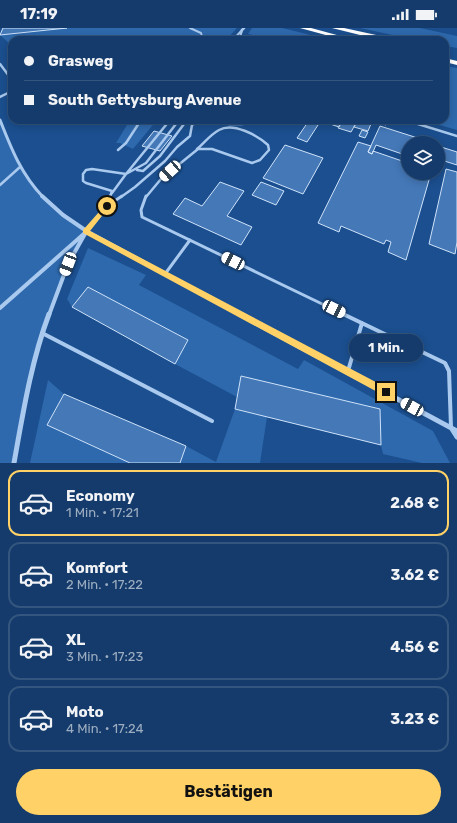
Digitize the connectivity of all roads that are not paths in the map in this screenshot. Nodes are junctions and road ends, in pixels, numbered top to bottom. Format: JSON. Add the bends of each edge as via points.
{"nodes":[{"id":1,"x":190,"y":28,"type":"edge"},
{"id":2,"x":303,"y":28,"type":"edge"},
{"id":3,"x":335,"y":28,"type":"edge"},
{"id":4,"x":202,"y":36,"type":"edge"},
{"id":5,"x":337,"y":36,"type":"edge"},
{"id":6,"x":372,"y":36,"type":"edge"},
{"id":7,"x":0,"y":64,"type":"edge"},
{"id":8,"x":8,"y":75,"type":"edge"},
{"id":9,"x":0,"y":120,"type":"edge"},
{"id":10,"x":138,"y":124,"type":"edge"},
{"id":11,"x":167,"y":124,"type":"edge"},
{"id":12,"x":176,"y":124,"type":"edge"},
{"id":13,"x":184,"y":124,"type":"edge"},
{"id":14,"x":194,"y":124,"type":"edge"},
{"id":15,"x":228,"y":124,"type":"joint"},
{"id":16,"x":242,"y":124,"type":"edge"},
{"id":17,"x":418,"y":124,"type":"edge"},
{"id":18,"x":224,"y":128,"type":"junction"},
{"id":19,"x":457,"y":136,"type":"edge"},
{"id":20,"x":197,"y":149,"type":"junction"},
{"id":21,"x":118,"y":150,"type":"dead end"},
{"id":22,"x":20,"y":167,"type":"junction"},
{"id":23,"x":136,"y":170,"type":"junction"},
{"id":24,"x":126,"y":174,"type":"junction"},
{"id":25,"x":0,"y":185,"type":"edge"},
{"id":26,"x":112,"y":193,"type":"junction"},
{"id":27,"x":107,"y":206,"type":"junction"},
{"id":28,"x":86,"y":232,"type":"junction"},
{"id":29,"x":190,"y":240,"type":"junction"},
{"id":30,"x":165,"y":274,"type":"junction"},
{"id":31,"x":0,"y":308,"type":"edge"},
{"id":32,"x":362,"y":323,"type":"junction"},
{"id":33,"x":42,"y":333,"type":"junction"},
{"id":34,"x":348,"y":371,"type":"junction"},
{"id":35,"x":212,"y":421,"type":"dead end"},
{"id":36,"x":451,"y":428,"type":"junction"},
{"id":37,"x":457,"y":431,"type":"edge"},
{"id":38,"x":457,"y":437,"type":"edge"},
{"id":39,"x":14,"y":463,"type":"edge"}],
"edges":[{"from":1,"to":4,"type":"lane","via":[[201,33]]},
{"from":2,"to":5,"type":"highway"},
{"from":3,"to":6,"type":"highway"},
{"from":7,"to":8,"type":"street"},
{"from":9,"to":22,"type":"street"},
{"from":10,"to":21,"type":"lane"},
{"from":11,"to":24,"type":"lane"},
{"from":12,"to":23,"type":"lane","via":[[146,163]]},
{"from":13,"to":23,"type":"lane","via":[[150,167],[144,171]]},
{"from":14,"to":27,"type":"lane","via":[[190,136],[165,161],[135,187]]},
{"from":15,"to":16,"type":"lane"},
{"from":15,"to":18,"type":"lane"},
{"from":17,"to":19,"type":"lane"},
{"from":18,"to":20,"type":"lane"},
{"from":18,"to":20,"type":"lane","via":[[258,136],[268,144],[269,150],[254,164],[210,149]]},
{"from":20,"to":29,"type":"lane","via":[[149,192],[140,213],[145,219]]},
{"from":22,"to":25,"type":"lane"},
{"from":22,"to":28,"type":"street","via":[[44,200]]},
{"from":23,"to":24,"type":"lane"},
{"from":24,"to":26,"type":"lane"},
{"from":24,"to":26,"type":"lane","via":[[117,175],[91,168],[84,173],[82,177],[86,184],[108,189]]},
{"from":26,"to":27,"type":"lane"},
{"from":27,"to":28,"type":"street"},
{"from":28,"to":30,"type":"street"},
{"from":28,"to":31,"type":"street"},
{"from":28,"to":33,"type":"street","via":[[68,264]]},
{"from":29,"to":30,"type":"lane"},
{"from":29,"to":32,"type":"lane"},
{"from":30,"to":34,"type":"street"},
{"from":32,"to":34,"type":"lane"},
{"from":32,"to":36,"type":"lane","via":[[445,363],[448,371]]},
{"from":33,"to":35,"type":"lane"},
{"from":33,"to":39,"type":"street","via":[[30,378]]},
{"from":34,"to":36,"type":"street"},
{"from":36,"to":37,"type":"street"},
{"from":36,"to":38,"type":"street"}]}
